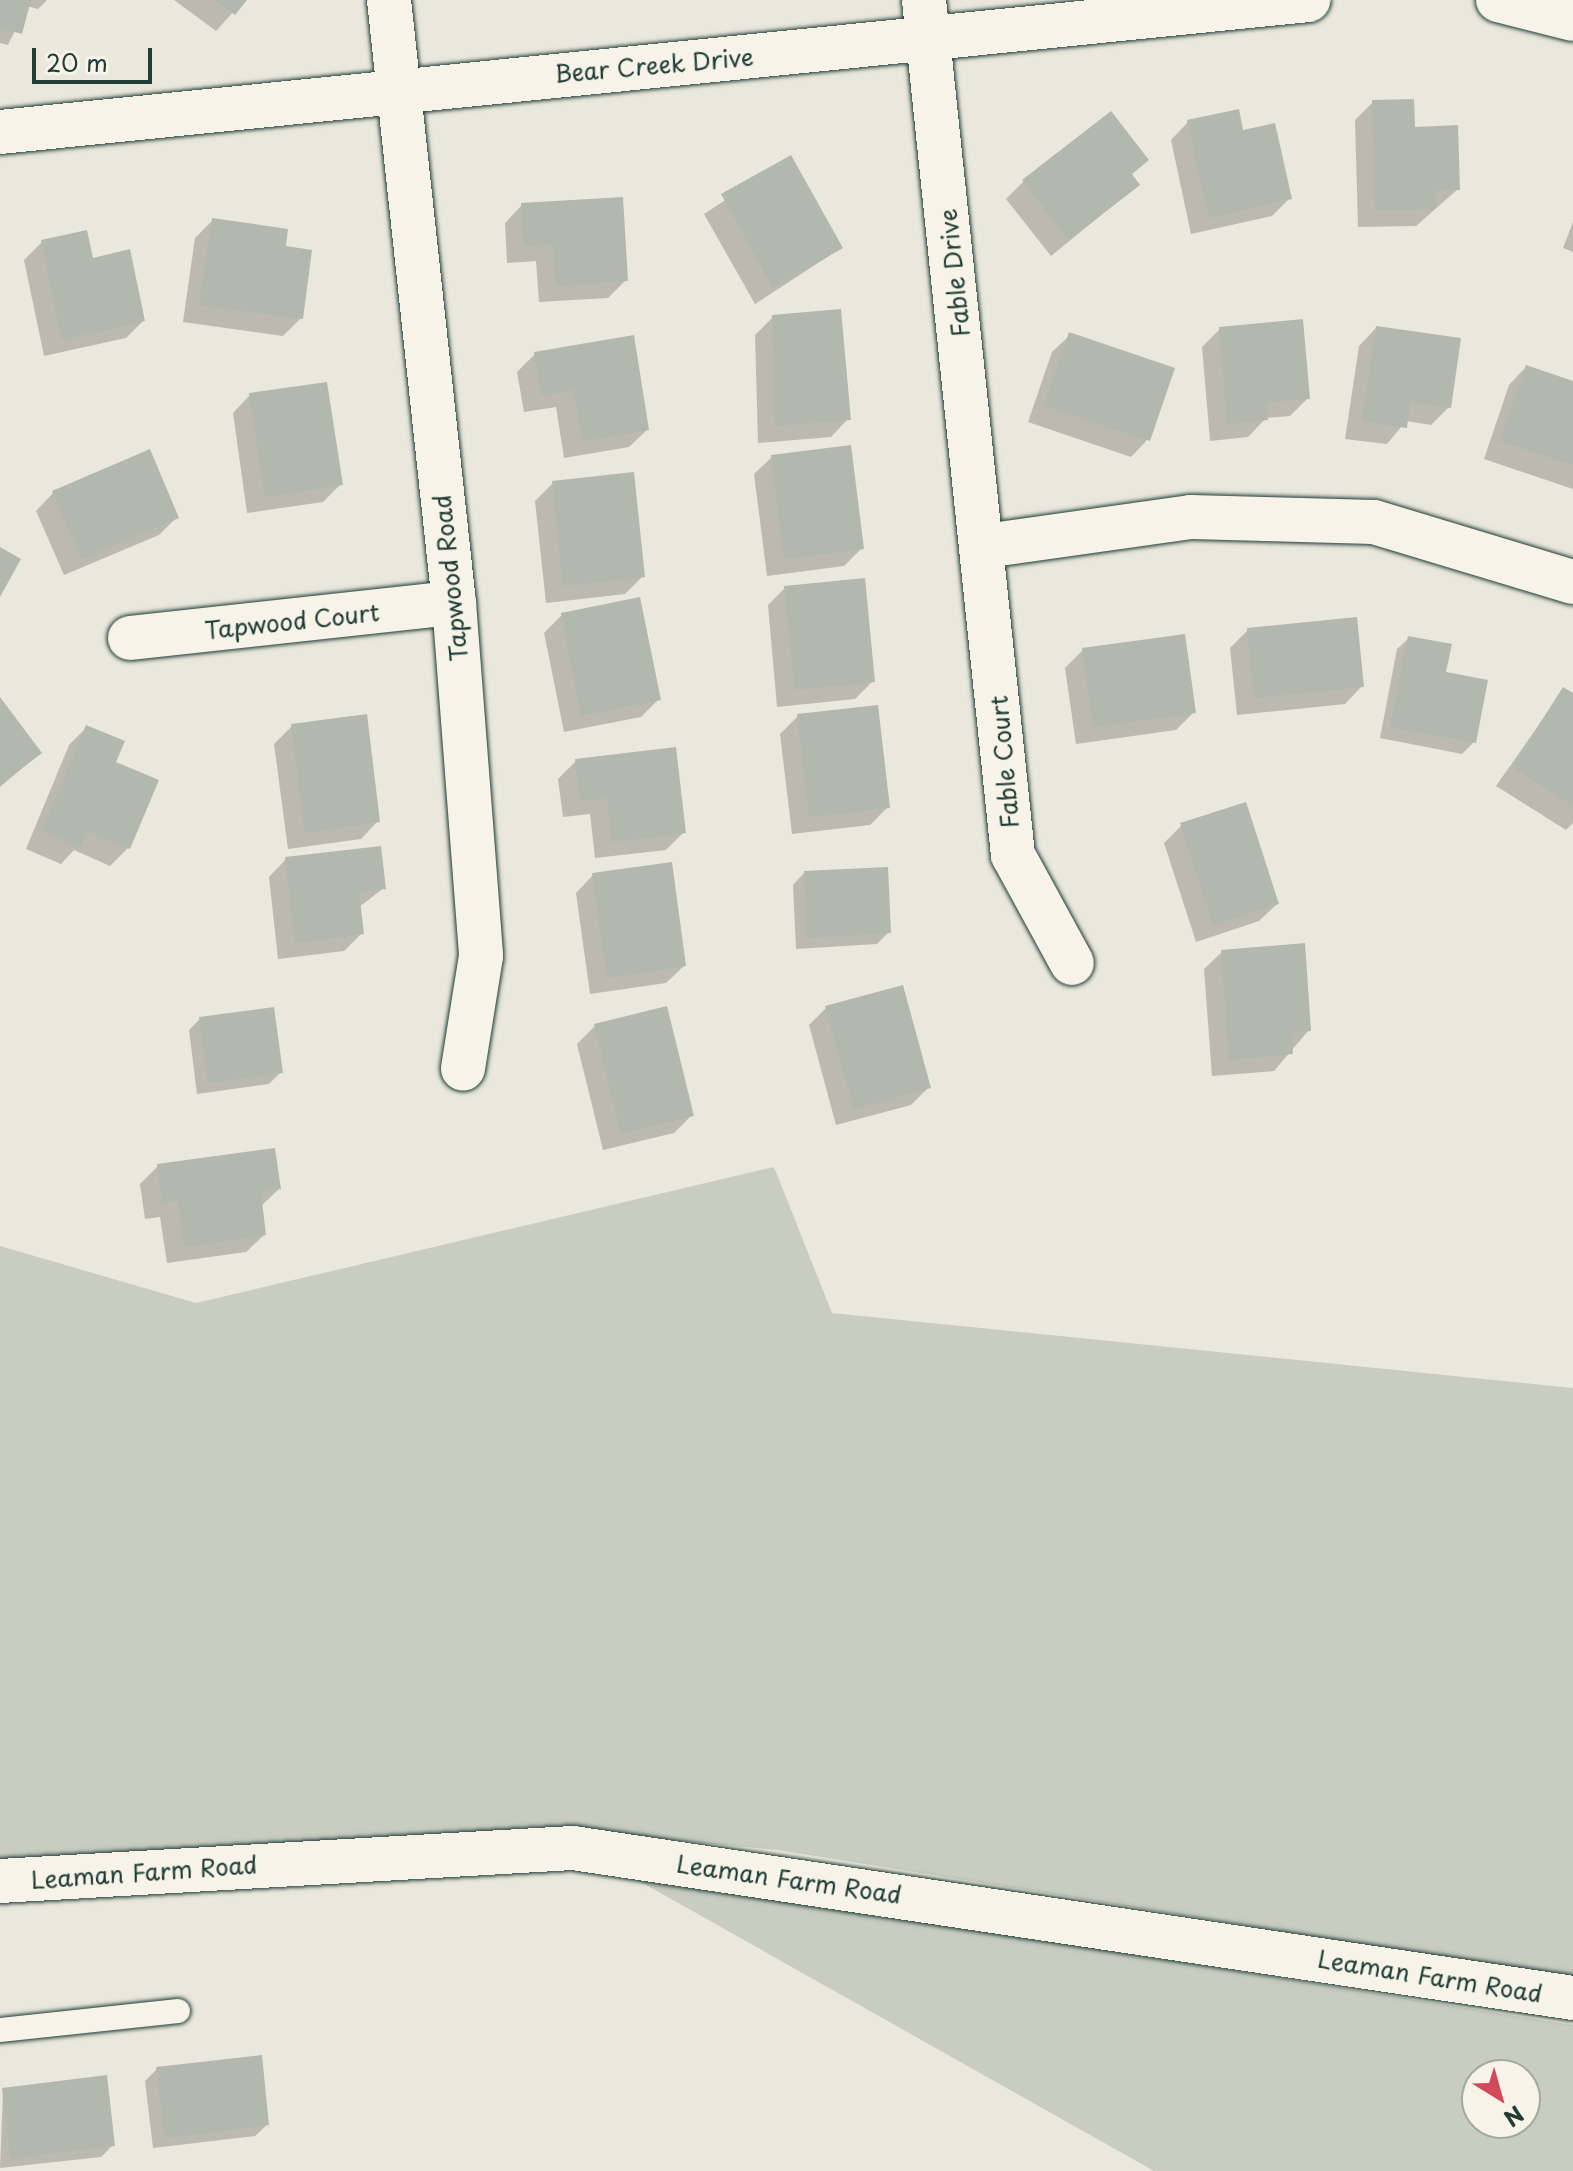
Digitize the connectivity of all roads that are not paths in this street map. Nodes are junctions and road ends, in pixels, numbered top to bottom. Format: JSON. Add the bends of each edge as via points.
{"nodes":[{"id":1,"x":389,"y":0,"type":"edge"},
{"id":2,"x":1308,"y":0,"type":"edge"},
{"id":3,"x":1498,"y":0,"type":"edge"},
{"id":4,"x":1573,"y":19,"type":"edge"},
{"id":5,"x":926,"y":20,"type":"edge"},
{"id":6,"x":397,"y":88,"type":"junction"},
{"id":7,"x":0,"y":132,"type":"edge"},
{"id":8,"x":985,"y":546,"type":"junction"},
{"id":9,"x":1573,"y":582,"type":"edge"},
{"id":10,"x":454,"y":603,"type":"junction"},
{"id":11,"x":130,"y":638,"type":"dead end"},
{"id":12,"x":1072,"y":963,"type":"dead end"},
{"id":13,"x":463,"y":1069,"type":"dead end"},
{"id":14,"x":0,"y":1881,"type":"edge"},
{"id":15,"x":1573,"y":1998,"type":"edge"},
{"id":16,"x":178,"y":2011,"type":"dead end"},
{"id":17,"x":0,"y":2030,"type":"edge"}],
"edges":[{"from":1,"to":6,"type":"street","name":"Tapwood Road"},
{"from":2,"to":5,"type":"street","name":"Bear Creek Drive"},
{"from":3,"to":4,"type":"street"},
{"from":5,"to":6,"type":"street","name":"Bear Creek Drive"},
{"from":5,"to":8,"type":"street","name":"Fable Drive"},
{"from":6,"to":7,"type":"street","name":"Bear Creek Drive"},
{"from":6,"to":10,"type":"street","name":"Tapwood Road"},
{"from":8,"to":9,"type":"street","via":[[1191,517],[1374,522]]},
{"from":8,"to":12,"type":"street","name":"Fable Court","via":[[1013,855]]},
{"from":10,"to":11,"type":"street","name":"Tapwood Court"},
{"from":10,"to":13,"type":"street","name":"Tapwood Road","via":[[481,956]]},
{"from":14,"to":15,"type":"street","name":"Leaman Farm Road","via":[[573,1848]]},
{"from":16,"to":17,"type":"lane"}]}
